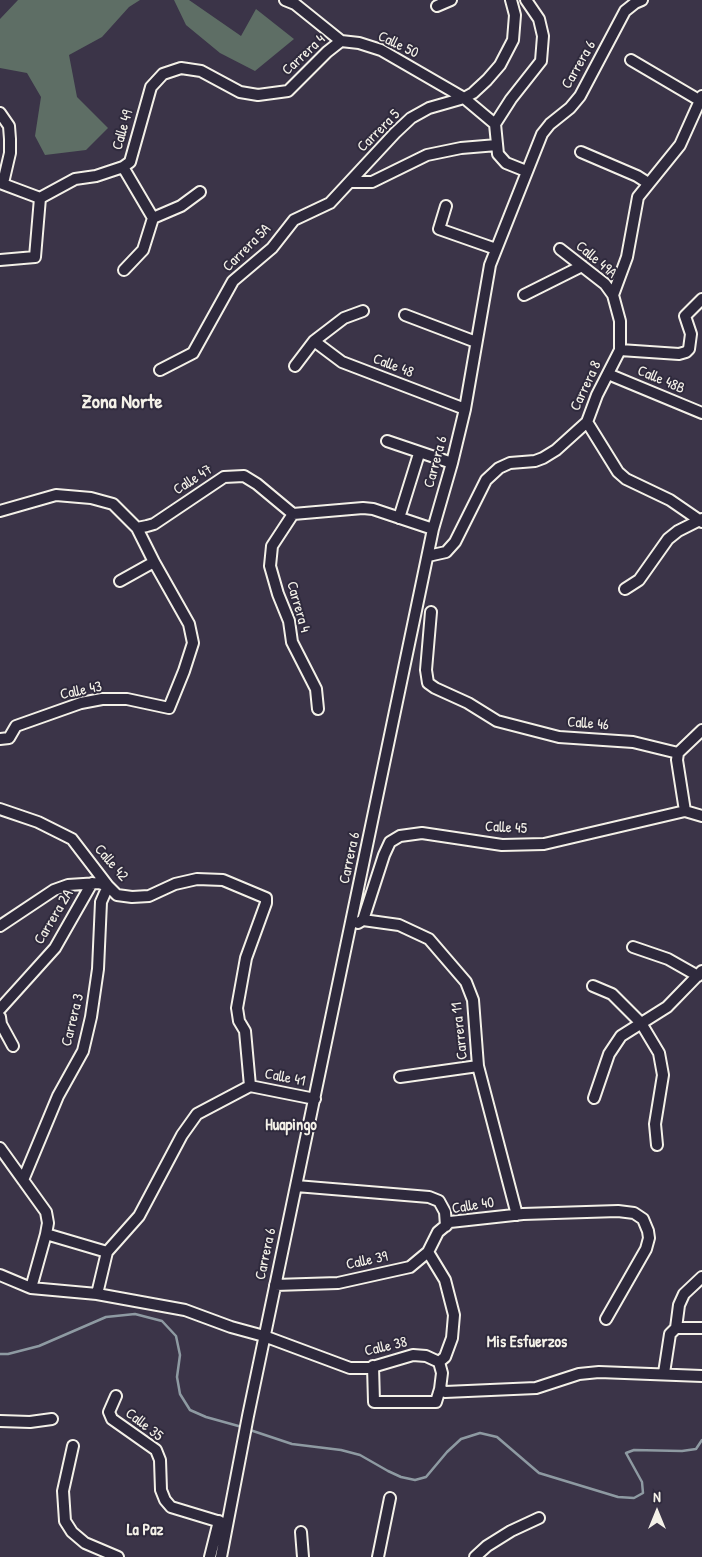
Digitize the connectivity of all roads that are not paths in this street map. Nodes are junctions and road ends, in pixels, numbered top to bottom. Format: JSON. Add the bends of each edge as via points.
{"nodes":[{"id":1,"x":285,"y":0,"type":"edge"},
{"id":2,"x":451,"y":0,"type":"edge"},
{"id":3,"x":511,"y":0,"type":"edge"},
{"id":4,"x":526,"y":0,"type":"edge"},
{"id":5,"x":642,"y":0,"type":"edge"},
{"id":6,"x":437,"y":6,"type":"dead end"},
{"id":7,"x":342,"y":41,"type":"junction"},
{"id":8,"x":631,"y":60,"type":"dead end"},
{"id":9,"x":163,"y":74,"type":"joint"},
{"id":10,"x":464,"y":98,"type":"junction"},
{"id":11,"x":701,"y":98,"type":"edge"},
{"id":12,"x":0,"y":113,"type":"edge"},
{"id":13,"x":495,"y":124,"type":"junction"},
{"id":14,"x":497,"y":145,"type":"junction"},
{"id":15,"x":581,"y":152,"type":"dead end"},
{"id":16,"x":123,"y":168,"type":"junction"},
{"id":17,"x":526,"y":171,"type":"junction"},
{"id":18,"x":350,"y":182,"type":"junction"},
{"id":19,"x":2,"y":183,"type":"edge"},
{"id":20,"x":648,"y":183,"type":"junction"},
{"id":21,"x":200,"y":192,"type":"dead end"},
{"id":22,"x":40,"y":198,"type":"junction"},
{"id":23,"x":446,"y":206,"type":"dead end"},
{"id":24,"x":153,"y":218,"type":"junction"},
{"id":25,"x":496,"y":249,"type":"junction"},
{"id":26,"x":560,"y":249,"type":"dead end"},
{"id":27,"x":0,"y":260,"type":"edge"},
{"id":28,"x":582,"y":266,"type":"junction"},
{"id":29,"x":124,"y":270,"type":"dead end"},
{"id":30,"x":524,"y":295,"type":"dead end"},
{"id":31,"x":613,"y":295,"type":"junction"},
{"id":32,"x":702,"y":299,"type":"edge"},
{"id":33,"x":363,"y":311,"type":"dead end"},
{"id":34,"x":405,"y":315,"type":"dead end"},
{"id":35,"x":314,"y":341,"type":"junction"},
{"id":36,"x":476,"y":342,"type":"junction"},
{"id":37,"x":620,"y":350,"type":"junction"},
{"id":38,"x":294,"y":366,"type":"dead end"},
{"id":39,"x":160,"y":370,"type":"dead end"},
{"id":40,"x":608,"y":374,"type":"junction"},
{"id":41,"x":465,"y":409,"type":"junction"},
{"id":42,"x":702,"y":413,"type":"edge"},
{"id":43,"x":587,"y":422,"type":"junction"},
{"id":44,"x":387,"y":440,"type":"dead end"},
{"id":45,"x":418,"y":457,"type":"dead end"},
{"id":46,"x":452,"y":463,"type":"junction"},
{"id":47,"x":0,"y":511,"type":"edge"},
{"id":48,"x":294,"y":514,"type":"junction"},
{"id":49,"x":399,"y":518,"type":"junction"},
{"id":50,"x":701,"y":520,"type":"edge"},
{"id":51,"x":137,"y":528,"type":"junction"},
{"id":52,"x":433,"y":529,"type":"junction"},
{"id":53,"x":428,"y":556,"type":"junction"},
{"id":54,"x":154,"y":562,"type":"junction"},
{"id":55,"x":120,"y":582,"type":"dead end"},
{"id":56,"x":625,"y":588,"type":"dead end"},
{"id":57,"x":431,"y":612,"type":"dead end"},
{"id":58,"x":318,"y":709,"type":"dead end"},
{"id":59,"x":702,"y":730,"type":"edge"},
{"id":60,"x":4,"y":738,"type":"edge"},
{"id":61,"x":678,"y":753,"type":"junction"},
{"id":62,"x":0,"y":809,"type":"edge"},
{"id":63,"x":685,"y":811,"type":"junction"},
{"id":64,"x":702,"y":816,"type":"edge"},
{"id":65,"x":92,"y":883,"type":"junction"},
{"id":66,"x":108,"y":886,"type":"junction"},
{"id":67,"x":363,"y":920,"type":"junction"},
{"id":68,"x":0,"y":926,"type":"edge"},
{"id":69,"x":350,"y":929,"type":"junction"},
{"id":70,"x":633,"y":947,"type":"dead end"},
{"id":71,"x":700,"y":973,"type":"edge"},
{"id":72,"x":593,"y":986,"type":"dead end"},
{"id":73,"x":0,"y":1009,"type":"edge"},
{"id":74,"x":0,"y":1018,"type":"edge"},
{"id":75,"x":641,"y":1023,"type":"junction"},
{"id":76,"x":13,"y":1046,"type":"dead end"},
{"id":77,"x":478,"y":1066,"type":"junction"},
{"id":78,"x":400,"y":1077,"type":"dead end"},
{"id":79,"x":250,"y":1086,"type":"junction"},
{"id":80,"x":594,"y":1098,"type":"dead end"},
{"id":81,"x":315,"y":1099,"type":"junction"},
{"id":82,"x":657,"y":1145,"type":"dead end"},
{"id":83,"x":0,"y":1148,"type":"edge"},
{"id":84,"x":23,"y":1180,"type":"junction"},
{"id":85,"x":296,"y":1186,"type":"junction"},
{"id":86,"x":516,"y":1215,"type":"junction"},
{"id":87,"x":446,"y":1226,"type":"junction"},
{"id":88,"x":46,"y":1234,"type":"junction"},
{"id":89,"x":106,"y":1252,"type":"junction"},
{"id":90,"x":428,"y":1252,"type":"junction"},
{"id":91,"x":0,"y":1274,"type":"edge"},
{"id":92,"x":702,"y":1277,"type":"edge"},
{"id":93,"x":275,"y":1285,"type":"junction"},
{"id":94,"x":31,"y":1288,"type":"junction"},
{"id":95,"x":97,"y":1294,"type":"junction"},
{"id":96,"x":606,"y":1319,"type":"dead end"},
{"id":97,"x":676,"y":1328,"type":"junction"},
{"id":98,"x":702,"y":1328,"type":"edge"},
{"id":99,"x":264,"y":1336,"type":"junction"},
{"id":100,"x":439,"y":1362,"type":"junction"},
{"id":101,"x":373,"y":1366,"type":"junction"},
{"id":102,"x":664,"y":1374,"type":"junction"},
{"id":103,"x":702,"y":1376,"type":"edge"},
{"id":104,"x":440,"y":1389,"type":"junction"},
{"id":105,"x":116,"y":1396,"type":"dead end"},
{"id":106,"x":52,"y":1419,"type":"dead end"},
{"id":107,"x":0,"y":1421,"type":"edge"},
{"id":108,"x":73,"y":1446,"type":"dead end"},
{"id":109,"x":390,"y":1498,"type":"dead end"},
{"id":110,"x":539,"y":1518,"type":"dead end"},
{"id":111,"x":223,"y":1523,"type":"junction"},
{"id":112,"x":301,"y":1532,"type":"dead end"},
{"id":113,"x":118,"y":1557,"type":"edge"},
{"id":114,"x":210,"y":1557,"type":"edge"},
{"id":115,"x":221,"y":1557,"type":"edge"},
{"id":116,"x":303,"y":1557,"type":"edge"},
{"id":117,"x":378,"y":1557,"type":"edge"},
{"id":118,"x":475,"y":1557,"type":"edge"}],
"edges":[{"from":1,"to":7,"type":"street","name":"Calle 50","via":[[295,4]]},
{"from":2,"to":6,"type":"street"},
{"from":3,"to":10,"type":"street","name":"Carrera 5","via":[[515,15],[513,40],[500,65]]},
{"from":4,"to":13,"type":"street","via":[[539,19],[543,36],[541,61]]},
{"from":5,"to":17,"type":"street","name":"Carrera 6","via":[[626,11],[580,96],[542,134]]},
{"from":7,"to":9,"type":"street","name":"Carrera 4","via":[[288,91],[258,95],[240,92],[201,71],[181,68]]},
{"from":7,"to":10,"type":"street","name":"Calle 50","via":[[381,50]]},
{"from":8,"to":11,"type":"street"},
{"from":9,"to":16,"type":"street","name":"Calle 49","via":[[151,87],[130,162]]},
{"from":10,"to":13,"type":"street","name":"Calle 50"},
{"from":10,"to":18,"type":"street","name":"Carrera 5","via":[[429,108],[411,118]]},
{"from":11,"to":20,"type":"street","via":[[680,145]]},
{"from":12,"to":19,"type":"street","via":[[9,126],[10,139],[10,153]]},
{"from":13,"to":14,"type":"street"},
{"from":14,"to":17,"type":"street","via":[[498,154],[506,163]]},
{"from":14,"to":18,"type":"street","via":[[427,155],[372,182]]},
{"from":15,"to":20,"type":"street"},
{"from":16,"to":22,"type":"street","via":[[74,179]]},
{"from":16,"to":24,"type":"street","name":"Calle 49"},
{"from":17,"to":25,"type":"street","name":"Carrera 6"},
{"from":18,"to":39,"type":"street","name":"Carrera 5A","via":[[330,203],[294,220],[272,248],[233,281],[193,353]]},
{"from":19,"to":22,"type":"street"},
{"from":20,"to":31,"type":"street","via":[[638,197],[627,257]]},
{"from":21,"to":24,"type":"street","via":[[181,206]]},
{"from":22,"to":27,"type":"street","via":[[35,257]]},
{"from":23,"to":25,"type":"street","via":[[439,229]]},
{"from":24,"to":29,"type":"street","via":[[143,250]]},
{"from":25,"to":36,"type":"street","name":"Carrera 6","via":[[490,265]]},
{"from":26,"to":28,"type":"street","name":"Calle 49A"},
{"from":28,"to":30,"type":"street"},
{"from":28,"to":31,"type":"street","name":"Calle 49A","via":[[605,284]]},
{"from":31,"to":37,"type":"street","name":"Carrera 8","via":[[620,321]]},
{"from":32,"to":37,"type":"street","via":[[685,316],[691,334],[686,352]]},
{"from":33,"to":35,"type":"street","via":[[344,318]]},
{"from":34,"to":36,"type":"street"},
{"from":35,"to":38,"type":"street"},
{"from":35,"to":41,"type":"street","name":"Calle 48","via":[[342,362]]},
{"from":36,"to":41,"type":"street","name":"Carrera 6"},
{"from":37,"to":40,"type":"street","name":"Carrera 8"},
{"from":40,"to":42,"type":"street","name":"Calle 48B"},
{"from":40,"to":43,"type":"street","name":"Carrera 8"},
{"from":41,"to":46,"type":"street","name":"Carrera 6"},
{"from":43,"to":50,"type":"street","via":[[618,472],[626,479],[670,500]]},
{"from":43,"to":53,"type":"street","name":"Carrera 8","via":[[543,458],[498,468],[486,480],[455,542],[446,552]]},
{"from":44,"to":46,"type":"street"},
{"from":45,"to":49,"type":"street"},
{"from":46,"to":52,"type":"street","name":"Carrera 6"},
{"from":47,"to":51,"type":"street","via":[[56,495],[91,498],[113,504]]},
{"from":48,"to":49,"type":"street","via":[[363,508]]},
{"from":48,"to":51,"type":"street","name":"Calle 47","via":[[244,476],[224,477],[154,524]]},
{"from":48,"to":58,"type":"street","name":"Carrera 4","via":[[272,546],[270,566],[289,621],[292,642],[316,689]]},
{"from":49,"to":52,"type":"street"},
{"from":50,"to":56,"type":"street","via":[[668,539],[639,580]]},
{"from":51,"to":54,"type":"street"},
{"from":52,"to":53,"type":"street","name":"Carrera 6"},
{"from":53,"to":69,"type":"street","name":"Carrera 6"},
{"from":54,"to":55,"type":"street"},
{"from":54,"to":60,"type":"street","name":"Calle 43","via":[[189,624],[193,642],[169,708],[127,699],[102,699],[16,726]]},
{"from":57,"to":61,"type":"street","name":"Calle 46","via":[[426,670],[428,683],[497,722],[559,737],[633,742]]},
{"from":59,"to":61,"type":"street"},
{"from":61,"to":63,"type":"street"},
{"from":62,"to":66,"type":"street","name":"Calle 42","via":[[38,822],[72,839]]},
{"from":63,"to":64,"type":"street","name":"Calle 45"},
{"from":63,"to":67,"type":"street","name":"Calle 45","via":[[544,844],[502,845],[422,833],[400,836],[390,842],[384,855]]},
{"from":65,"to":66,"type":"street"},
{"from":65,"to":68,"type":"street","via":[[54,890]]},
{"from":65,"to":73,"type":"street","name":"Carrera 2A","via":[[55,948]]},
{"from":66,"to":79,"type":"street","name":"Calle 42","via":[[117,895],[132,897],[149,896],[175,884],[223,880],[266,898],[246,958],[237,1008],[245,1032]]},
{"from":66,"to":84,"type":"street","name":"Carrera 3","via":[[101,902],[97,978],[83,1051],[58,1096]]},
{"from":67,"to":69,"type":"street"},
{"from":67,"to":77,"type":"street","name":"Carrera 11","via":[[399,926],[429,939],[466,982],[473,1000]]},
{"from":69,"to":81,"type":"street","name":"Carrera 6"},
{"from":70,"to":71,"type":"street"},
{"from":71,"to":75,"type":"street","via":[[667,1007]]},
{"from":72,"to":75,"type":"street","via":[[612,994]]},
{"from":74,"to":76,"type":"street"},
{"from":75,"to":80,"type":"street","via":[[621,1036],[609,1054]]},
{"from":75,"to":82,"type":"street","via":[[659,1053],[663,1075],[655,1124]]},
{"from":77,"to":78,"type":"street"},
{"from":77,"to":86,"type":"street","name":"Carrera 11"},
{"from":79,"to":81,"type":"street","name":"Calle 41"},
{"from":79,"to":89,"type":"street","via":[[197,1114],[182,1135],[139,1216]]},
{"from":81,"to":85,"type":"street","name":"Carrera 6"},
{"from":83,"to":84,"type":"street"},
{"from":84,"to":88,"type":"street","via":[[46,1212]]},
{"from":85,"to":87,"type":"street","name":"Calle 40","via":[[429,1197],[439,1200],[445,1212]]},
{"from":85,"to":93,"type":"street","name":"Carrera 6"},
{"from":86,"to":87,"type":"street","name":"Calle 40","via":[[450,1222]]},
{"from":86,"to":96,"type":"street","name":"Calle 40","via":[[618,1211],[634,1213],[643,1219],[649,1238],[646,1249]]},
{"from":87,"to":90,"type":"street","name":"Calle 39","via":[[438,1232]]},
{"from":88,"to":89,"type":"street"},
{"from":88,"to":94,"type":"street"},
{"from":89,"to":95,"type":"street"},
{"from":90,"to":93,"type":"street","name":"Calle 39","via":[[410,1267],[338,1283]]},
{"from":90,"to":100,"type":"street","via":[[445,1280],[454,1315],[452,1338],[445,1357]]},
{"from":91,"to":94,"type":"street","name":"Calle 38"},
{"from":92,"to":97,"type":"street","via":[[684,1294]]},
{"from":93,"to":99,"type":"street","name":"Carrera 6"},
{"from":94,"to":95,"type":"street","name":"Calle 38"},
{"from":95,"to":99,"type":"street","name":"Calle 38","via":[[184,1310]]},
{"from":97,"to":98,"type":"street"},
{"from":97,"to":102,"type":"street","via":[[670,1334]]},
{"from":99,"to":101,"type":"street","name":"Calle 38","via":[[350,1368]]},
{"from":99,"to":111,"type":"street","name":"Carrera 6"},
{"from":100,"to":101,"type":"street","name":"Calle 38","via":[[413,1355]]},
{"from":100,"to":104,"type":"street","via":[[442,1373]]},
{"from":101,"to":104,"type":"street","via":[[374,1402],[436,1402]]},
{"from":102,"to":103,"type":"street"},
{"from":102,"to":104,"type":"street","via":[[599,1372],[579,1374],[536,1388],[444,1392]]},
{"from":105,"to":111,"type":"street","name":"Calle 35","via":[[109,1412],[112,1418],[156,1450],[165,1500],[172,1507]]},
{"from":106,"to":107,"type":"street"},
{"from":108,"to":113,"type":"street","via":[[63,1490],[65,1521],[85,1543]]},
{"from":109,"to":117,"type":"street"},
{"from":110,"to":118,"type":"street","via":[[512,1530]]},
{"from":111,"to":114,"type":"street"},
{"from":111,"to":115,"type":"street","name":"Carrera 6"},
{"from":112,"to":116,"type":"street"}]}
